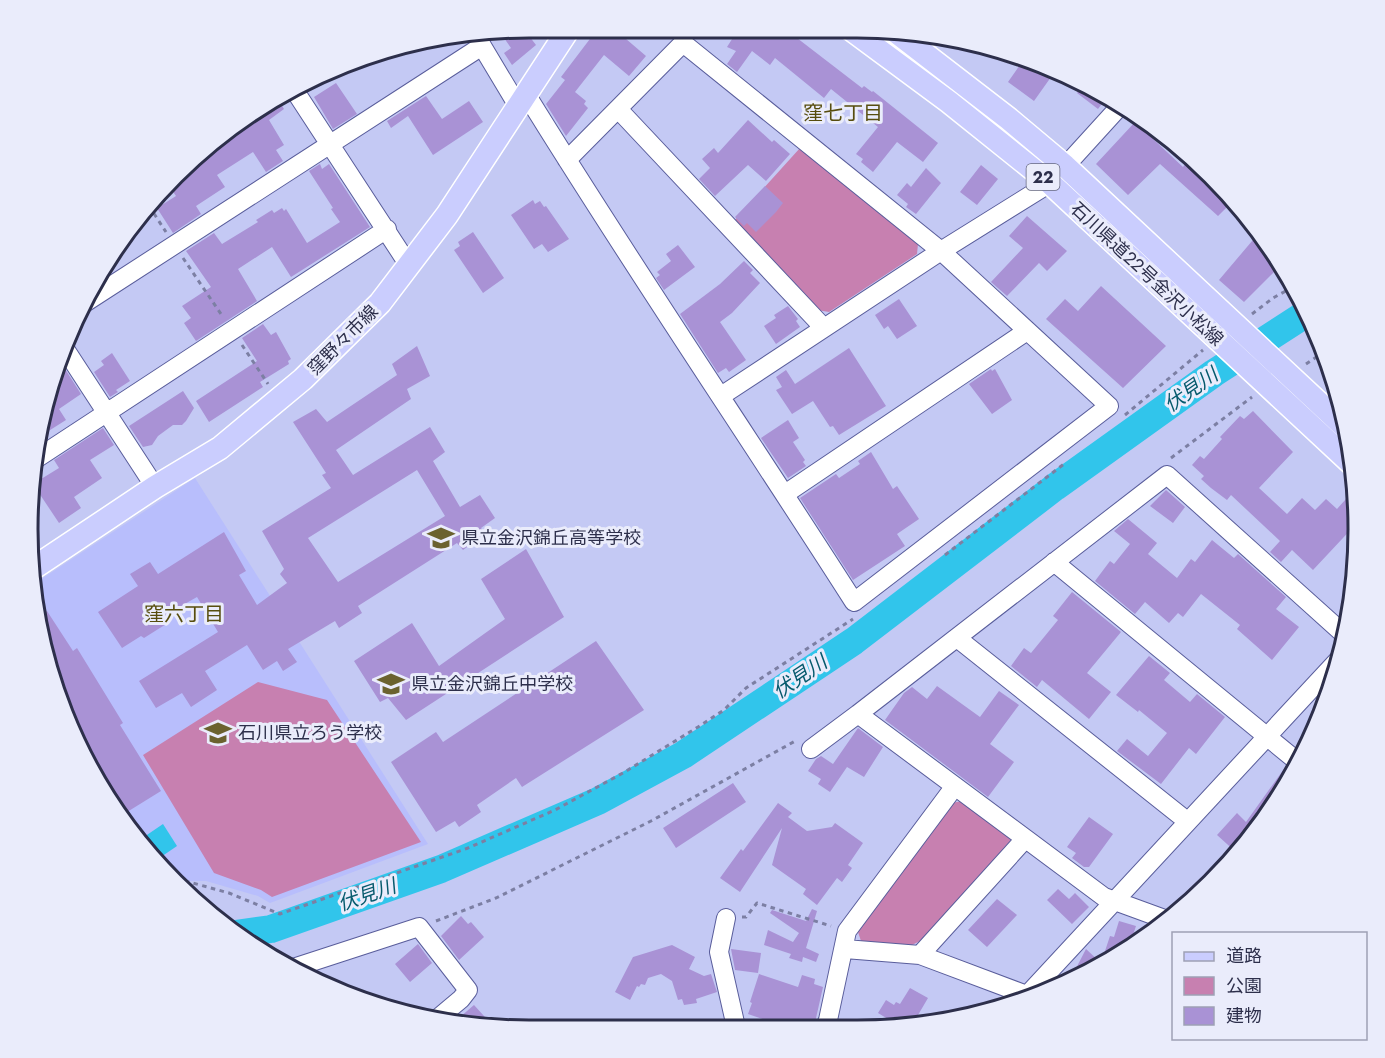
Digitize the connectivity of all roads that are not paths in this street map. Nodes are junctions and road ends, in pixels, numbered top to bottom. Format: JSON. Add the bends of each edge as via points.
{"nodes":[{"id":1,"x":563,"y":38,"type":"edge"},
{"id":2,"x":863,"y":38,"type":"edge"},
{"id":3,"x":908,"y":41,"type":"edge"},
{"id":4,"x":298,"y":95,"type":"edge"},
{"id":5,"x":522,"y":100,"type":"junction"},
{"id":6,"x":618,"y":109,"type":"junction"},
{"id":7,"x":1115,"y":111,"type":"edge"},
{"id":8,"x":329,"y":144,"type":"junction"},
{"id":9,"x":567,"y":160,"type":"junction"},
{"id":10,"x":1065,"y":166,"type":"junction"},
{"id":11,"x":1050,"y":183,"type":"junction"},
{"id":12,"x":387,"y":229,"type":"junction"},
{"id":13,"x":941,"y":251,"type":"junction"},
{"id":14,"x":408,"y":264,"type":"junction"},
{"id":15,"x":97,"y":295,"type":"edge"},
{"id":16,"x":824,"y":328,"type":"junction"},
{"id":17,"x":1027,"y":331,"type":"junction"},
{"id":18,"x":70,"y":356,"type":"edge"},
{"id":19,"x":721,"y":396,"type":"junction"},
{"id":20,"x":107,"y":414,"type":"junction"},
{"id":21,"x":1334,"y":417,"type":"edge"},
{"id":22,"x":44,"y":454,"type":"edge"},
{"id":23,"x":1341,"y":454,"type":"edge"},
{"id":24,"x":155,"y":487,"type":"junction"},
{"id":25,"x":785,"y":494,"type":"junction"},
{"id":26,"x":1054,"y":562,"type":"junction"},
{"id":27,"x":39,"y":564,"type":"edge"},
{"id":28,"x":1337,"y":628,"type":"edge"},
{"id":29,"x":957,"y":638,"type":"junction"},
{"id":30,"x":1325,"y":673,"type":"edge"},
{"id":31,"x":858,"y":714,"type":"junction"},
{"id":32,"x":1266,"y":736,"type":"junction"},
{"id":33,"x":808,"y":742,"type":"road end"},
{"id":34,"x":1291,"y":757,"type":"edge"},
{"id":35,"x":955,"y":786,"type":"junction"},
{"id":36,"x":1187,"y":821,"type":"junction"},
{"id":37,"x":1025,"y":839,"type":"junction"},
{"id":38,"x":1114,"y":899,"type":"junction"},
{"id":39,"x":1158,"y":916,"type":"edge"},
{"id":40,"x":726,"y":918,"type":"road end"},
{"id":41,"x":846,"y":940,"type":"junction"},
{"id":42,"x":920,"y":955,"type":"junction"},
{"id":43,"x":302,"y":965,"type":"edge"},
{"id":44,"x":1037,"y":986,"type":"edge"},
{"id":45,"x":1013,"y":994,"type":"edge"},
{"id":46,"x":445,"y":1013,"type":"edge"},
{"id":47,"x":734,"y":1020,"type":"edge"},
{"id":48,"x":833,"y":1020,"type":"edge"}],
"edges":[{"from":1,"to":5,"type":"main road","name":"窪野々市線"},
{"from":2,"to":11,"type":"main road","name":"石川県道22号金沢小松線","number":"22"},
{"from":3,"to":10,"type":"main road","name":"石川県道22号金沢小松線","number":"22"},
{"from":4,"to":8,"type":"street"},
{"from":5,"to":8,"type":"street","via":[[482,46]]},
{"from":5,"to":9,"type":"street"},
{"from":5,"to":14,"type":"main road","name":"窪野々市線","via":[[447,215]]},
{"from":6,"to":9,"type":"street"},
{"from":6,"to":13,"type":"street","via":[[683,43]]},
{"from":6,"to":16,"type":"street"},
{"from":7,"to":10,"type":"street"},
{"from":8,"to":12,"type":"street"},
{"from":8,"to":15,"type":"street"},
{"from":9,"to":19,"type":"street"},
{"from":10,"to":11,"type":"street"},
{"from":10,"to":21,"type":"main road","name":"石川県道22号金沢小松線","number":"22"},
{"from":11,"to":13,"type":"street"},
{"from":11,"to":23,"type":"main road","name":"石川県道22号金沢小松線","number":"22"},
{"from":12,"to":14,"type":"street"},
{"from":12,"to":20,"type":"street"},
{"from":13,"to":16,"type":"street"},
{"from":13,"to":17,"type":"street"},
{"from":14,"to":24,"type":"main road","name":"窪野々市線","via":[[380,303],[303,380],[220,448]]},
{"from":16,"to":19,"type":"street"},
{"from":17,"to":25,"type":"street"},
{"from":17,"to":25,"type":"street","via":[[1109,406],[854,602]]},
{"from":18,"to":20,"type":"street"},
{"from":19,"to":25,"type":"street"},
{"from":20,"to":22,"type":"street"},
{"from":20,"to":24,"type":"street"},
{"from":24,"to":27,"type":"main road","name":"窪野々市線"},
{"from":26,"to":28,"type":"street","via":[[1167,476]]},
{"from":26,"to":29,"type":"street"},
{"from":26,"to":32,"type":"street"},
{"from":29,"to":31,"type":"street"},
{"from":29,"to":36,"type":"street"},
{"from":30,"to":32,"type":"street"},
{"from":31,"to":33,"type":"street"},
{"from":31,"to":35,"type":"street"},
{"from":32,"to":34,"type":"street"},
{"from":32,"to":36,"type":"street"},
{"from":35,"to":37,"type":"street"},
{"from":35,"to":41,"type":"street"},
{"from":36,"to":38,"type":"street"},
{"from":37,"to":38,"type":"street","via":[[1104,897]]},
{"from":37,"to":42,"type":"street"},
{"from":38,"to":39,"type":"street"},
{"from":38,"to":44,"type":"street"},
{"from":40,"to":47,"type":"street","via":[[719,952]]},
{"from":41,"to":42,"type":"street"},
{"from":41,"to":48,"type":"street"},
{"from":42,"to":45,"type":"street"},
{"from":43,"to":46,"type":"street","via":[[419,927],[468,990]]}]}
